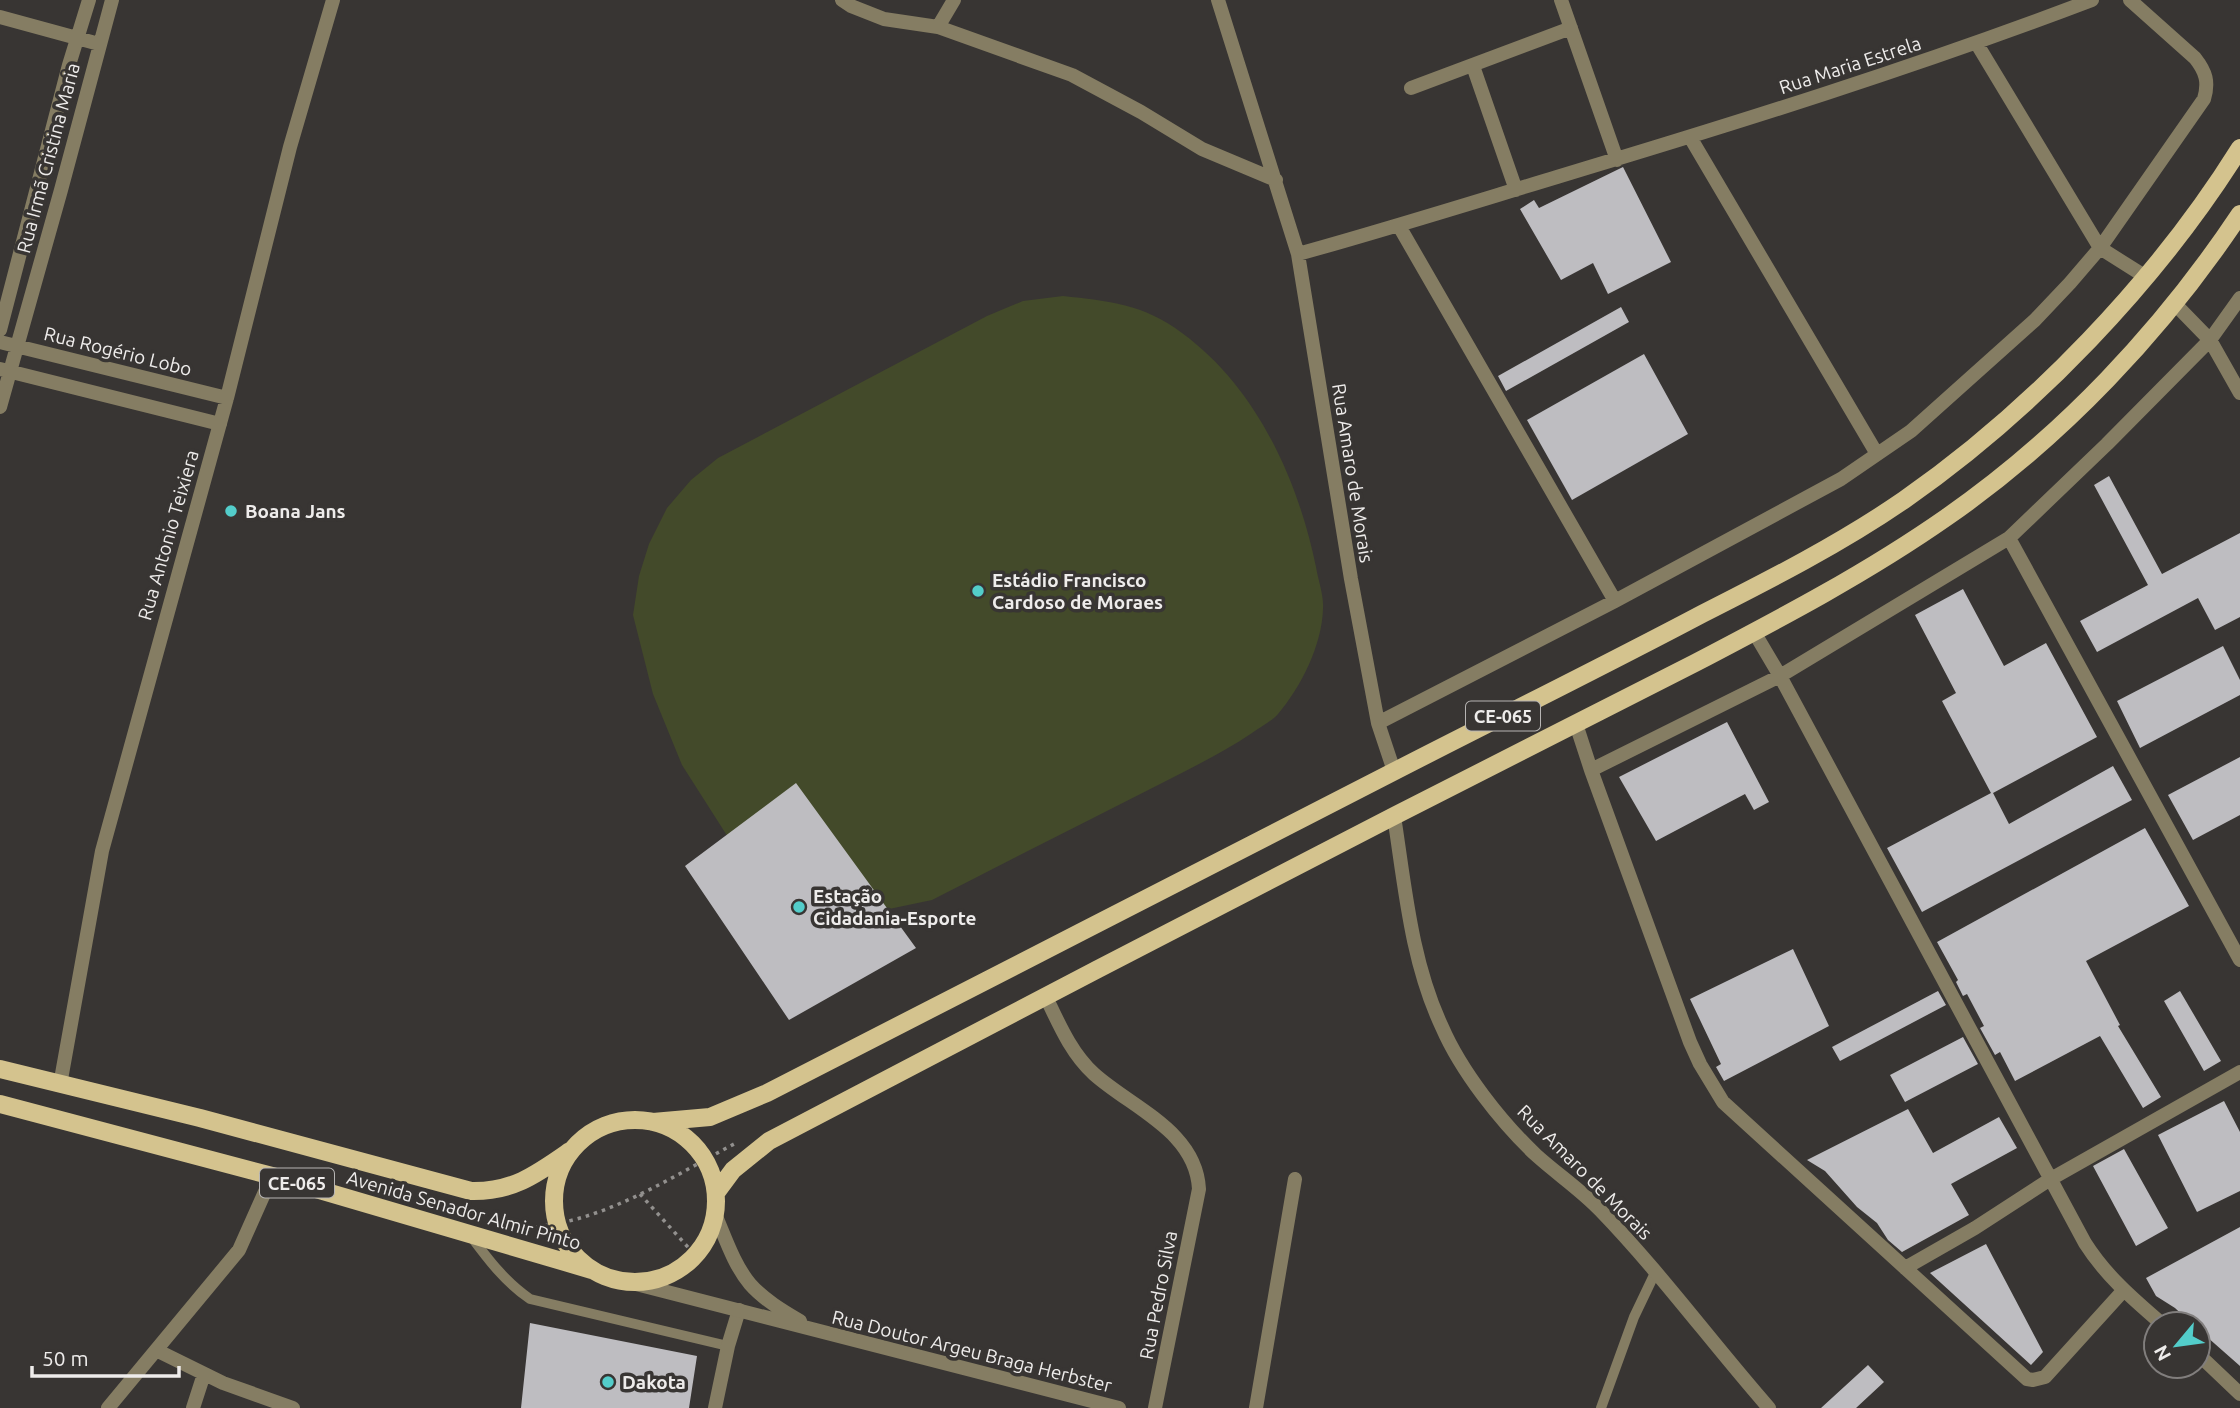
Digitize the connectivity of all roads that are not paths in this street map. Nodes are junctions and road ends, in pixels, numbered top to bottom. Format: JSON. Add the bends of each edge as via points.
{"nodes":[{"id":1,"x":89,"y":0,"type":"edge"},
{"id":2,"x":111,"y":0,"type":"edge"},
{"id":3,"x":333,"y":0,"type":"edge"},
{"id":4,"x":842,"y":0,"type":"edge"},
{"id":5,"x":954,"y":0,"type":"edge"},
{"id":6,"x":1219,"y":0,"type":"edge"},
{"id":7,"x":1561,"y":0,"type":"edge"},
{"id":8,"x":2092,"y":0,"type":"edge"},
{"id":9,"x":2130,"y":0,"type":"edge"},
{"id":10,"x":0,"y":17,"type":"edge"},
{"id":11,"x":938,"y":27,"type":"junction"},
{"id":12,"x":1571,"y":28,"type":"junction"},
{"id":13,"x":78,"y":38,"type":"junction"},
{"id":14,"x":99,"y":44,"type":"junction"},
{"id":15,"x":1977,"y":44,"type":"junction"},
{"id":16,"x":1473,"y":66,"type":"junction"},
{"id":17,"x":1411,"y":88,"type":"dead end"},
{"id":18,"x":1690,"y":137,"type":"junction"},
{"id":19,"x":2240,"y":148,"type":"edge"},
{"id":20,"x":1617,"y":160,"type":"junction"},
{"id":21,"x":1276,"y":180,"type":"junction"},
{"id":22,"x":38,"y":183,"type":"junction"},
{"id":23,"x":61,"y":190,"type":"junction"},
{"id":24,"x":1517,"y":190,"type":"junction"},
{"id":25,"x":2240,"y":214,"type":"edge"},
{"id":26,"x":1399,"y":226,"type":"junction"},
{"id":27,"x":2100,"y":248,"type":"junction"},
{"id":28,"x":1298,"y":254,"type":"junction"},
{"id":29,"x":2146,"y":277,"type":"junction"},
{"id":30,"x":2240,"y":298,"type":"edge"},
{"id":31,"x":2174,"y":303,"type":"junction"},
{"id":32,"x":0,"y":330,"type":"edge"},
{"id":33,"x":2210,"y":340,"type":"junction"},
{"id":34,"x":0,"y":342,"type":"edge"},
{"id":35,"x":16,"y":346,"type":"junction"},
{"id":36,"x":5,"y":370,"type":"edge"},
{"id":37,"x":2240,"y":393,"type":"edge"},
{"id":38,"x":227,"y":398,"type":"junction"},
{"id":39,"x":0,"y":407,"type":"edge"},
{"id":40,"x":220,"y":424,"type":"junction"},
{"id":41,"x":1877,"y":454,"type":"junction"},
{"id":42,"x":2009,"y":538,"type":"junction"},
{"id":43,"x":1615,"y":601,"type":"junction"},
{"id":44,"x":1754,"y":632,"type":"junction"},
{"id":45,"x":1780,"y":676,"type":"junction"},
{"id":46,"x":1378,"y":723,"type":"junction"},
{"id":47,"x":1576,"y":724,"type":"junction"},
{"id":48,"x":1591,"y":770,"type":"junction"},
{"id":49,"x":1394,"y":771,"type":"junction"},
{"id":50,"x":1394,"y":816,"type":"junction"},
{"id":51,"x":2240,"y":960,"type":"edge"},
{"id":52,"x":1046,"y":997,"type":"junction"},
{"id":53,"x":0,"y":1069,"type":"edge"},
{"id":54,"x":2240,"y":1072,"type":"edge"},
{"id":55,"x":60,"y":1084,"type":"junction"},
{"id":56,"x":0,"y":1104,"type":"edge"},
{"id":57,"x":653,"y":1122,"type":"junction"},
{"id":58,"x":570,"y":1152,"type":"junction"},
{"id":59,"x":272,"y":1176,"type":"junction"},
{"id":60,"x":1295,"y":1179,"type":"dead end"},
{"id":61,"x":2049,"y":1180,"type":"junction"},
{"id":62,"x":716,"y":1193,"type":"junction"},
{"id":63,"x":715,"y":1214,"type":"junction"},
{"id":64,"x":467,"y":1232,"type":"junction"},
{"id":65,"x":1905,"y":1268,"type":"junction"},
{"id":66,"x":592,"y":1270,"type":"junction"},
{"id":67,"x":1656,"y":1273,"type":"junction"},
{"id":68,"x":636,"y":1284,"type":"junction"},
{"id":69,"x":2123,"y":1291,"type":"junction"},
{"id":70,"x":739,"y":1310,"type":"junction"},
{"id":71,"x":2145,"y":1310,"type":"edge"},
{"id":72,"x":816,"y":1331,"type":"junction"},
{"id":73,"x":728,"y":1346,"type":"junction"},
{"id":74,"x":158,"y":1351,"type":"junction"},
{"id":75,"x":2212,"y":1367,"type":"edge"},
{"id":76,"x":204,"y":1374,"type":"junction"},
{"id":77,"x":2240,"y":1394,"type":"edge"},
{"id":78,"x":108,"y":1408,"type":"edge"},
{"id":79,"x":192,"y":1408,"type":"edge"},
{"id":80,"x":293,"y":1408,"type":"edge"},
{"id":81,"x":715,"y":1408,"type":"edge"},
{"id":82,"x":1119,"y":1408,"type":"edge"},
{"id":83,"x":1155,"y":1408,"type":"edge"},
{"id":84,"x":1256,"y":1408,"type":"edge"},
{"id":85,"x":1601,"y":1408,"type":"edge"},
{"id":86,"x":1769,"y":1408,"type":"edge"}],
"edges":[{"from":1,"to":13,"type":"street","name":"Rua Irmã Cristina Maria"},
{"from":2,"to":14,"type":"street","name":"Rua Irmã Cristina Maria"},
{"from":3,"to":38,"type":"street","name":"Rua Antonio Teixiera","via":[[290,147]]},
{"from":4,"to":11,"type":"street","via":[[884,19]]},
{"from":5,"to":11,"type":"street"},
{"from":6,"to":21,"type":"street","name":"Rua Amaro de Morais"},
{"from":7,"to":12,"type":"street"},
{"from":8,"to":15,"type":"street","name":"Rua Maria Estrela"},
{"from":9,"to":27,"type":"street","via":[[2195,58],[2208,87]]},
{"from":10,"to":13,"type":"street"},
{"from":11,"to":21,"type":"street","via":[[1072,75],[1202,149]]},
{"from":12,"to":16,"type":"street"},
{"from":12,"to":20,"type":"street"},
{"from":13,"to":14,"type":"street"},
{"from":13,"to":22,"type":"street","name":"Rua Irmã Cristina Maria"},
{"from":14,"to":23,"type":"street","name":"Rua Irmã Cristina Maria"},
{"from":15,"to":18,"type":"street","name":"Rua Maria Estrela"},
{"from":15,"to":27,"type":"street"},
{"from":16,"to":17,"type":"street"},
{"from":16,"to":24,"type":"street"},
{"from":18,"to":20,"type":"street","name":"Rua Maria Estrela"},
{"from":18,"to":41,"type":"street"},
{"from":19,"to":29,"type":"main road","number":"CE-065"},
{"from":20,"to":24,"type":"street","name":"Rua Maria Estrela"},
{"from":21,"to":28,"type":"street","name":"Rua Amaro de Morais"},
{"from":22,"to":23,"type":"street"},
{"from":22,"to":32,"type":"street","name":"Rua Irmã Cristina Maria"},
{"from":23,"to":35,"type":"street","name":"Rua Irmã Cristina Maria"},
{"from":24,"to":26,"type":"street","name":"Rua Maria Estrela"},
{"from":25,"to":31,"type":"main road","number":"CE-065"},
{"from":26,"to":28,"type":"street","name":"Rua Maria Estrela"},
{"from":26,"to":43,"type":"street"},
{"from":27,"to":29,"type":"street"},
{"from":27,"to":41,"type":"street","via":[[2035,320],[1911,430]]},
{"from":28,"to":46,"type":"street","name":"Rua Amaro de Morais"},
{"from":29,"to":49,"type":"main road","number":"CE-065","via":[[2089,342],[1965,453],[1903,500],[1794,566]]},
{"from":30,"to":33,"type":"street"},
{"from":31,"to":33,"type":"street"},
{"from":31,"to":44,"type":"main road","number":"CE-065","via":[[2086,401],[1985,488],[1880,562]]},
{"from":33,"to":37,"type":"street"},
{"from":33,"to":42,"type":"street"},
{"from":34,"to":35,"type":"street","name":"Rua Rogério Lobo"},
{"from":35,"to":36,"type":"street","name":"Rua Irmã Cristina Maria"},
{"from":35,"to":38,"type":"street","name":"Rua Rogério Lobo"},
{"from":36,"to":39,"type":"street","name":"Rua Irmã Cristina Maria"},
{"from":36,"to":40,"type":"street"},
{"from":38,"to":40,"type":"street","name":"Rua Antonio Teixiera"},
{"from":40,"to":55,"type":"street","name":"Rua Antonio Teixiera","via":[[102,851]]},
{"from":41,"to":43,"type":"street","via":[[1841,480]]},
{"from":42,"to":45,"type":"street"},
{"from":42,"to":51,"type":"street"},
{"from":43,"to":46,"type":"street"},
{"from":44,"to":45,"type":"street"},
{"from":44,"to":47,"type":"main road","number":"CE-065"},
{"from":45,"to":48,"type":"street"},
{"from":45,"to":61,"type":"street"},
{"from":46,"to":49,"type":"street","name":"Rua Amaro de Morais"},
{"from":47,"to":48,"type":"street"},
{"from":47,"to":50,"type":"main road","number":"CE-065"},
{"from":48,"to":65,"type":"street","via":[[1690,1042],[1711,1085],[1723,1102]]},
{"from":49,"to":57,"type":"main road","number":"CE-065","via":[[767,1093],[710,1117]]},
{"from":50,"to":52,"type":"main road","number":"CE-065"},
{"from":50,"to":67,"type":"street","name":"Rua Amaro de Morais","via":[[1412,934],[1423,981],[1443,1030],[1466,1069],[1533,1152],[1598,1207]]},
{"from":52,"to":62,"type":"main road","number":"CE-065","via":[[769,1142],[733,1170]]},
{"from":52,"to":83,"type":"street","name":"Rua Pedro Silva","via":[[1065,1038],[1092,1073],[1147,1111],[1178,1140],[1198,1174],[1199,1189]]},
{"from":53,"to":55,"type":"main road","name":"Avenida Senador Almir Pinto","number":"CE-065"},
{"from":54,"to":61,"type":"street"},
{"from":55,"to":58,"type":"main road","name":"Avenida Senador Almir Pinto","number":"CE-065","via":[[471,1191],[492,1192],[515,1185]]},
{"from":56,"to":59,"type":"main road","name":"Avenida Senador Almir Pinto","number":"CE-065"},
{"from":57,"to":58,"type":"main road","number":"CE-065","via":[[607,1124]]},
{"from":57,"to":62,"type":"main road","number":"CE-065","via":[[689,1140],[705,1159]]},
{"from":58,"to":66,"type":"main road","number":"CE-065","via":[[554,1191],[561,1236]]},
{"from":59,"to":64,"type":"main road","name":"Avenida Senador Almir Pinto","number":"CE-065"},
{"from":59,"to":74,"type":"street","via":[[239,1250]]},
{"from":60,"to":84,"type":"street"},
{"from":61,"to":65,"type":"street"},
{"from":61,"to":69,"type":"street","via":[[2095,1260]]},
{"from":62,"to":63,"type":"main road","number":"CE-065"},
{"from":63,"to":68,"type":"main road","number":"CE-065","via":[[707,1239],[676,1272]]},
{"from":63,"to":72,"type":"street","name":"Rua Doutor Argeu Braga Herbster","via":[[750,1284]]},
{"from":64,"to":66,"type":"main road","name":"Avenida Senador Almir Pinto","number":"CE-065"},
{"from":64,"to":73,"type":"lane","via":[[495,1269],[530,1299]]},
{"from":65,"to":69,"type":"street","via":[[2026,1379],[2033,1380],[2045,1377]]},
{"from":66,"to":68,"type":"main road","number":"CE-065"},
{"from":67,"to":85,"type":"lane","via":[[1634,1317]]},
{"from":67,"to":86,"type":"street","name":"Rua Amaro de Morais"},
{"from":68,"to":70,"type":"street","name":"Rua Doutor Argeu Braga Herbster"},
{"from":69,"to":71,"type":"street"},
{"from":70,"to":72,"type":"street","name":"Rua Doutor Argeu Braga Herbster"},
{"from":70,"to":73,"type":"street"},
{"from":72,"to":82,"type":"street","name":"Rua Doutor Argeu Braga Herbster"},
{"from":73,"to":81,"type":"street"},
{"from":74,"to":76,"type":"street"},
{"from":74,"to":78,"type":"street"},
{"from":75,"to":77,"type":"street"},
{"from":76,"to":79,"type":"street"},
{"from":76,"to":80,"type":"street"}]}
